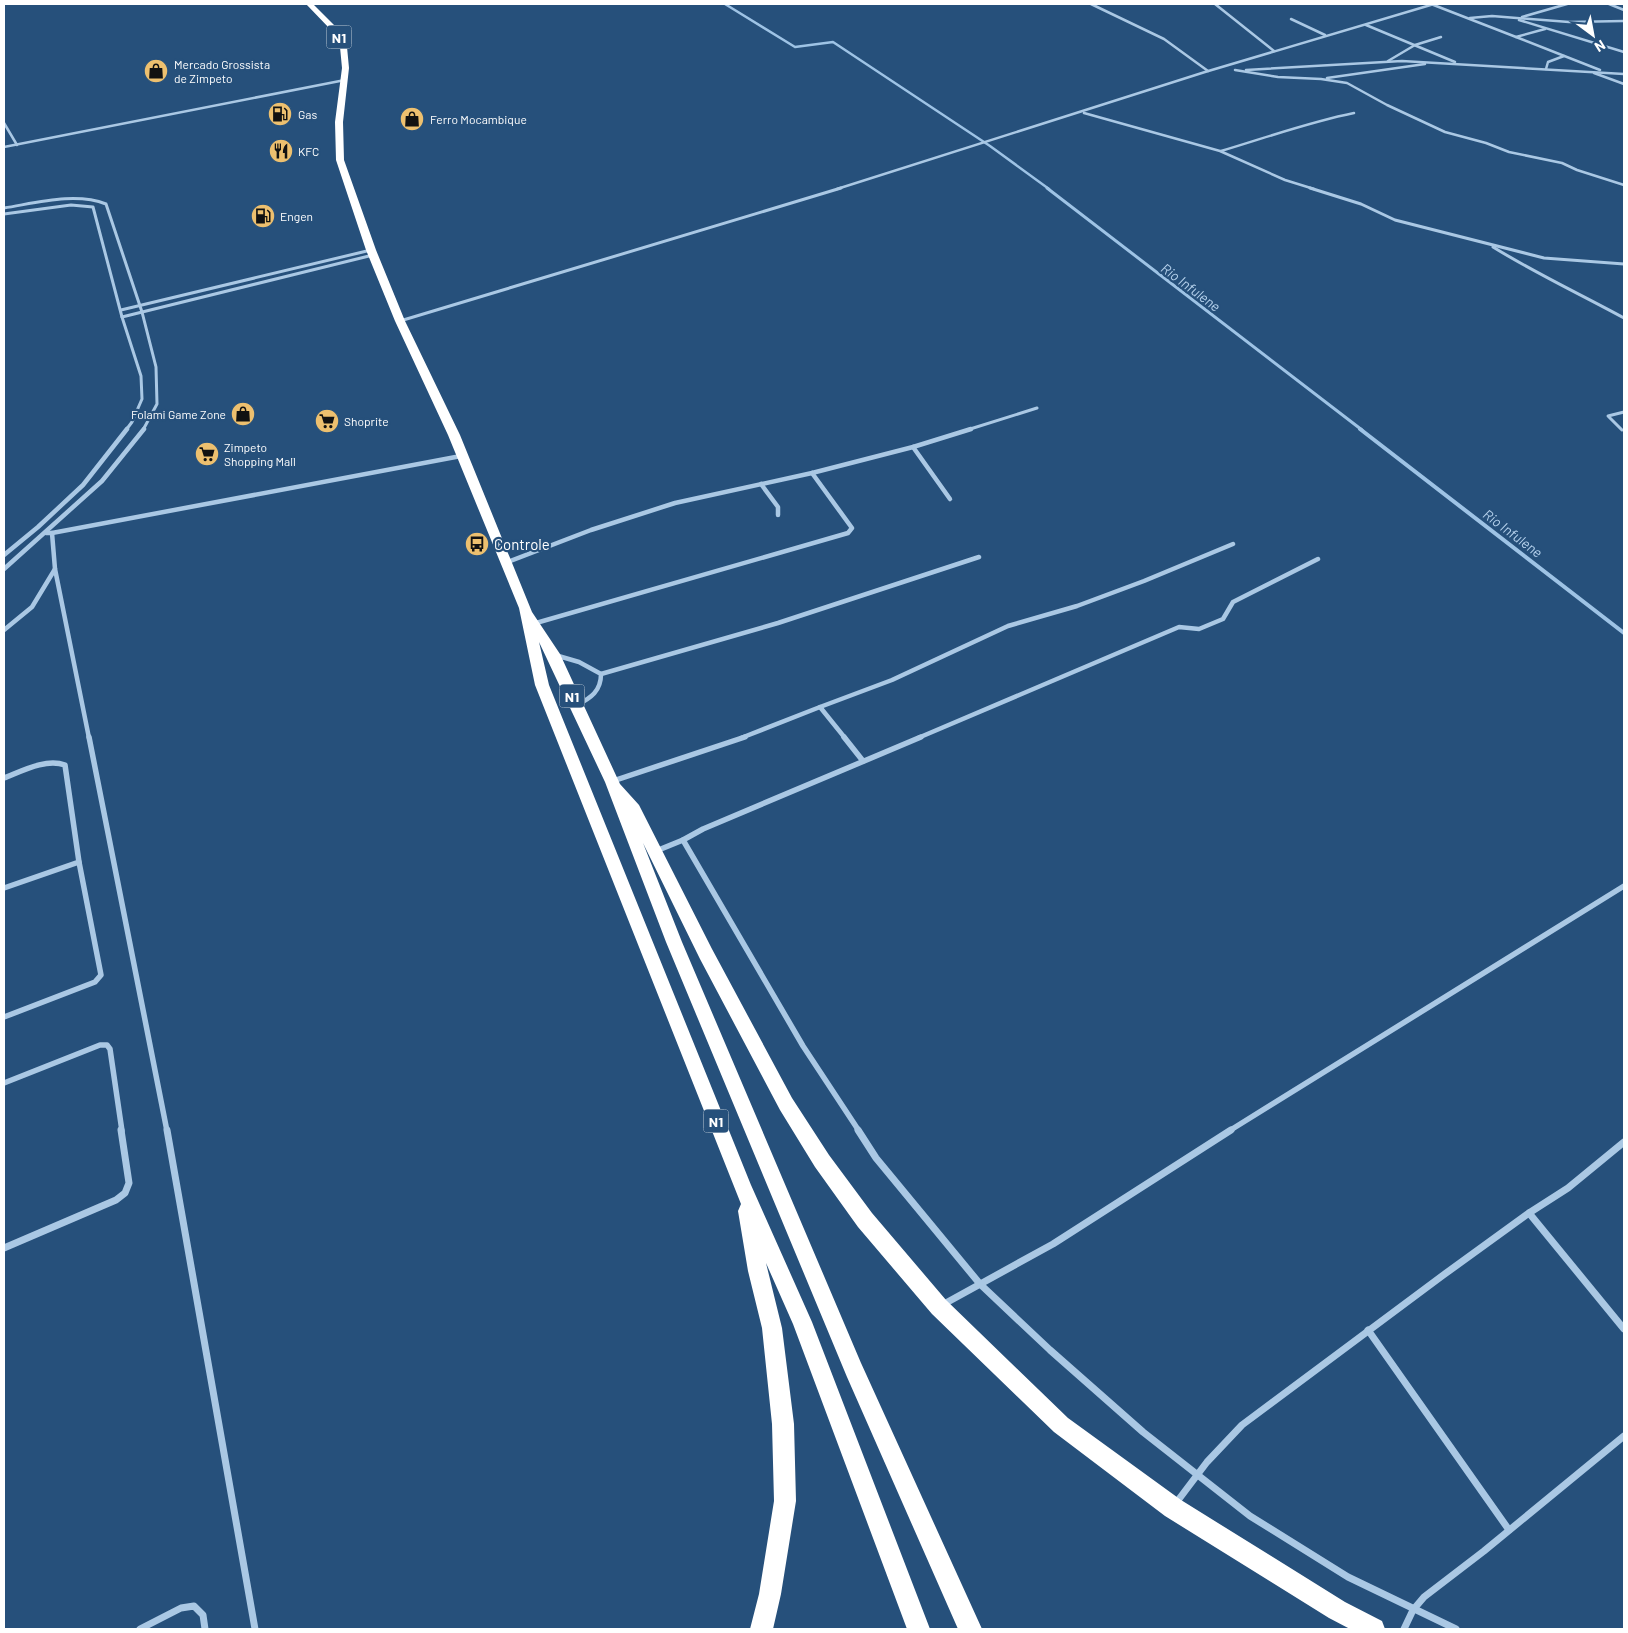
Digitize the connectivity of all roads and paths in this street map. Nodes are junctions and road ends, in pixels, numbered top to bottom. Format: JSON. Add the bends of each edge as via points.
{"nodes":[{"id":1,"x":309,"y":4,"type":"edge"},
{"id":2,"x":1092,"y":4,"type":"edge"},
{"id":3,"x":1215,"y":4,"type":"edge"},
{"id":4,"x":1432,"y":4,"type":"edge"},
{"id":5,"x":1568,"y":4,"type":"edge"},
{"id":6,"x":1609,"y":4,"type":"edge"},
{"id":7,"x":1624,"y":10,"type":"edge"},
{"id":8,"x":1470,"y":18,"type":"junction"},
{"id":9,"x":1511,"y":18,"type":"junction"},
{"id":10,"x":1520,"y":18,"type":"junction"},
{"id":11,"x":1291,"y":19,"type":"dead end"},
{"id":12,"x":1624,"y":21,"type":"edge"},
{"id":13,"x":1365,"y":24,"type":"junction"},
{"id":14,"x":1545,"y":29,"type":"junction"},
{"id":15,"x":1326,"y":35,"type":"junction"},
{"id":16,"x":1441,"y":37,"type":"dead end"},
{"id":17,"x":1516,"y":38,"type":"junction"},
{"id":18,"x":1415,"y":45,"type":"junction"},
{"id":19,"x":1274,"y":51,"type":"junction"},
{"id":20,"x":1624,"y":52,"type":"edge"},
{"id":21,"x":1565,"y":56,"type":"junction"},
{"id":22,"x":1387,"y":61,"type":"junction"},
{"id":23,"x":1435,"y":62,"type":"junction"},
{"id":24,"x":1458,"y":64,"type":"junction"},
{"id":25,"x":1222,"y":68,"type":"junction"},
{"id":26,"x":1546,"y":69,"type":"junction"},
{"id":27,"x":1235,"y":70,"type":"junction"},
{"id":28,"x":1208,"y":71,"type":"junction"},
{"id":29,"x":1589,"y":71,"type":"junction"},
{"id":30,"x":1603,"y":72,"type":"junction"},
{"id":31,"x":1624,"y":74,"type":"edge"},
{"id":32,"x":1345,"y":76,"type":"junction"},
{"id":33,"x":1321,"y":79,"type":"junction"},
{"id":34,"x":345,"y":80,"type":"junction"},
{"id":35,"x":1347,"y":83,"type":"junction"},
{"id":36,"x":1624,"y":84,"type":"edge"},
{"id":37,"x":1083,"y":113,"type":"junction"},
{"id":38,"x":1354,"y":113,"type":"dead end"},
{"id":39,"x":4,"y":123,"type":"edge"},
{"id":40,"x":17,"y":145,"type":"junction"},
{"id":41,"x":4,"y":148,"type":"edge"},
{"id":42,"x":1220,"y":151,"type":"junction"},
{"id":43,"x":1624,"y":185,"type":"edge"},
{"id":44,"x":4,"y":208,"type":"edge"},
{"id":45,"x":4,"y":214,"type":"edge"},
{"id":46,"x":1491,"y":246,"type":"junction"},
{"id":47,"x":372,"y":252,"type":"junction"},
{"id":48,"x":1624,"y":264,"type":"edge"},
{"id":49,"x":140,"y":305,"type":"junction"},
{"id":50,"x":121,"y":310,"type":"junction"},
{"id":51,"x":142,"y":312,"type":"junction"},
{"id":52,"x":122,"y":317,"type":"junction"},
{"id":53,"x":1624,"y":318,"type":"edge"},
{"id":54,"x":400,"y":321,"type":"junction"},
{"id":55,"x":1037,"y":408,"type":"dead end"},
{"id":56,"x":1624,"y":412,"type":"edge"},
{"id":57,"x":1622,"y":430,"type":"dead end"},
{"id":58,"x":913,"y":447,"type":"junction"},
{"id":59,"x":461,"y":456,"type":"junction"},
{"id":60,"x":812,"y":473,"type":"junction"},
{"id":61,"x":761,"y":484,"type":"junction"},
{"id":62,"x":950,"y":499,"type":"dead end"},
{"id":63,"x":778,"y":515,"type":"dead end"},
{"id":64,"x":49,"y":533,"type":"junction"},
{"id":65,"x":1233,"y":544,"type":"dead end"},
{"id":66,"x":4,"y":555,"type":"edge"},
{"id":67,"x":979,"y":557,"type":"dead end"},
{"id":68,"x":1318,"y":559,"type":"dead end"},
{"id":69,"x":506,"y":563,"type":"junction"},
{"id":70,"x":4,"y":569,"type":"edge"},
{"id":71,"x":55,"y":569,"type":"junction"},
{"id":72,"x":524,"y":608,"type":"junction"},
{"id":73,"x":536,"y":623,"type":"junction"},
{"id":74,"x":4,"y":630,"type":"edge"},
{"id":75,"x":553,"y":654,"type":"junction"},
{"id":76,"x":601,"y":674,"type":"junction"},
{"id":77,"x":576,"y":706,"type":"junction"},
{"id":78,"x":820,"y":707,"type":"junction"},
{"id":79,"x":863,"y":761,"type":"junction"},
{"id":80,"x":4,"y":778,"type":"edge"},
{"id":81,"x":613,"y":784,"type":"junction"},
{"id":82,"x":683,"y":840,"type":"junction"},
{"id":83,"x":655,"y":851,"type":"junction"},
{"id":84,"x":79,"y":862,"type":"junction"},
{"id":85,"x":1624,"y":886,"type":"edge"},
{"id":86,"x":4,"y":888,"type":"edge"},
{"id":87,"x":4,"y":1017,"type":"edge"},
{"id":88,"x":4,"y":1083,"type":"edge"},
{"id":89,"x":1624,"y":1142,"type":"edge"},
{"id":90,"x":743,"y":1188,"type":"junction"},
{"id":91,"x":1529,"y":1213,"type":"junction"},
{"id":92,"x":4,"y":1248,"type":"edge"},
{"id":93,"x":980,"y":1284,"type":"junction"},
{"id":94,"x":939,"y":1307,"type":"junction"},
{"id":95,"x":1624,"y":1329,"type":"edge"},
{"id":96,"x":1368,"y":1330,"type":"junction"},
{"id":97,"x":1624,"y":1436,"type":"edge"},
{"id":98,"x":1196,"y":1474,"type":"junction"},
{"id":99,"x":1173,"y":1508,"type":"junction"},
{"id":100,"x":1510,"y":1530,"type":"junction"},
{"id":101,"x":1413,"y":1610,"type":"junction"},
{"id":102,"x":140,"y":1629,"type":"edge"},
{"id":103,"x":205,"y":1629,"type":"edge"},
{"id":104,"x":255,"y":1629,"type":"edge"},
{"id":105,"x":761,"y":1629,"type":"edge"},
{"id":106,"x":918,"y":1629,"type":"edge"},
{"id":107,"x":970,"y":1629,"type":"edge"},
{"id":108,"x":1374,"y":1629,"type":"edge"},
{"id":109,"x":1404,"y":1629,"type":"edge"},
{"id":110,"x":1456,"y":1629,"type":"edge"}],
"edges":[{"from":1,"to":34,"type":"highway","number":"N1","via":[[341,39]]},
{"from":2,"to":28,"type":"street","via":[[1164,39]]},
{"from":3,"to":19,"type":"street"},
{"from":4,"to":8,"type":"street"},
{"from":4,"to":13,"type":"street"},
{"from":5,"to":10,"type":"street"},
{"from":6,"to":7,"type":"street"},
{"from":8,"to":9,"type":"street"},
{"from":8,"to":17,"type":"street"},
{"from":9,"to":10,"type":"street"},
{"from":9,"to":14,"type":"street"},
{"from":10,"to":12,"type":"street","via":[[1569,22]]},
{"from":11,"to":15,"type":"street"},
{"from":13,"to":15,"type":"street"},
{"from":13,"to":18,"type":"street"},
{"from":14,"to":17,"type":"street"},
{"from":14,"to":20,"type":"street"},
{"from":15,"to":19,"type":"street"},
{"from":16,"to":18,"type":"street"},
{"from":17,"to":21,"type":"street"},
{"from":18,"to":22,"type":"street"},
{"from":18,"to":24,"type":"street"},
{"from":19,"to":25,"type":"street"},
{"from":21,"to":26,"type":"street","via":[[1548,62]]},
{"from":21,"to":30,"type":"street"},
{"from":22,"to":23,"type":"street"},
{"from":22,"to":27,"type":"street"},
{"from":23,"to":24,"type":"street"},
{"from":23,"to":32,"type":"street"},
{"from":24,"to":26,"type":"street"},
{"from":25,"to":27,"type":"street"},
{"from":25,"to":28,"type":"street"},
{"from":26,"to":29,"type":"street"},
{"from":27,"to":33,"type":"street"},
{"from":28,"to":37,"type":"street"},
{"from":29,"to":30,"type":"street"},
{"from":29,"to":36,"type":"street"},
{"from":30,"to":31,"type":"street"},
{"from":32,"to":33,"type":"street"},
{"from":32,"to":35,"type":"street"},
{"from":33,"to":35,"type":"street"},
{"from":34,"to":40,"type":"street"},
{"from":34,"to":47,"type":"highway","number":"N1","via":[[339,131],[341,156]]},
{"from":35,"to":43,"type":"street","via":[[1445,132],[1509,152],[1562,163]]},
{"from":37,"to":42,"type":"street"},
{"from":37,"to":54,"type":"street"},
{"from":38,"to":42,"type":"street","via":[[1319,120]]},
{"from":39,"to":40,"type":"street"},
{"from":40,"to":41,"type":"street"},
{"from":42,"to":46,"type":"street","via":[[1285,180],[1361,204],[1386,218]]},
{"from":44,"to":49,"type":"street","via":[[85,198],[101,200],[106,204]]},
{"from":45,"to":50,"type":"street","via":[[71,205],[93,207]]},
{"from":46,"to":48,"type":"street","via":[[1544,258]]},
{"from":46,"to":53,"type":"street"},
{"from":47,"to":49,"type":"street"},
{"from":47,"to":51,"type":"street"},
{"from":47,"to":54,"type":"highway","number":"N1"},
{"from":49,"to":50,"type":"street"},
{"from":49,"to":51,"type":"street"},
{"from":50,"to":52,"type":"street"},
{"from":51,"to":52,"type":"street"},
{"from":51,"to":64,"type":"street","via":[[156,366],[157,404],[146,427],[102,481]]},
{"from":52,"to":66,"type":"street","via":[[141,376],[142,400],[138,410],[83,485]]},
{"from":54,"to":59,"type":"highway","number":"N1"},
{"from":55,"to":58,"type":"street"},
{"from":56,"to":57,"type":"street","via":[[1608,416]]},
{"from":58,"to":60,"type":"street"},
{"from":58,"to":62,"type":"street"},
{"from":59,"to":64,"type":"street"},
{"from":59,"to":69,"type":"highway","number":"N1"},
{"from":60,"to":61,"type":"street"},
{"from":60,"to":73,"type":"street","via":[[852,528],[848,533]]},
{"from":61,"to":63,"type":"street","via":[[778,507]]},
{"from":61,"to":69,"type":"street","via":[[675,503],[591,530]]},
{"from":64,"to":70,"type":"street"},
{"from":64,"to":71,"type":"street"},
{"from":65,"to":78,"type":"street","via":[[1086,603],[1008,626],[892,680]]},
{"from":67,"to":76,"type":"street","via":[[778,623]]},
{"from":68,"to":79,"type":"street","via":[[1233,602],[1223,619],[1199,629],[1179,627]]},
{"from":69,"to":72,"type":"highway","number":"N1"},
{"from":71,"to":74,"type":"street","via":[[32,607]]},
{"from":71,"to":104,"type":"street","via":[[163,1107]]},
{"from":72,"to":73,"type":"highway","number":"N1"},
{"from":72,"to":90,"type":"highway","number":"N1","via":[[542,685]]},
{"from":73,"to":75,"type":"highway","number":"N1"},
{"from":75,"to":76,"type":"street","via":[[580,662]]},
{"from":75,"to":77,"type":"highway","number":"N1"},
{"from":76,"to":77,"type":"street","via":[[598,691]]},
{"from":77,"to":81,"type":"highway","number":"N1"},
{"from":78,"to":79,"type":"street"},
{"from":78,"to":81,"type":"street"},
{"from":79,"to":82,"type":"street"},
{"from":80,"to":84,"type":"street","via":[[51,762],[65,764]]},
{"from":81,"to":83,"type":"highway","via":[[634,809]]},
{"from":81,"to":107,"type":"highway","number":"N1","via":[[674,942],[854,1370]]},
{"from":82,"to":83,"type":"street"},
{"from":82,"to":93,"type":"street","via":[[802,1046],[876,1158]]},
{"from":83,"to":94,"type":"highway","via":[[786,1104],[865,1220]]},
{"from":84,"to":86,"type":"street"},
{"from":84,"to":87,"type":"street","via":[[100,978]]},
{"from":85,"to":93,"type":"street","via":[[1053,1244]]},
{"from":88,"to":92,"type":"street","via":[[107,1045],[129,1183],[116,1200]]},
{"from":89,"to":91,"type":"street","via":[[1568,1188]]},
{"from":90,"to":105,"type":"highway","via":[[772,1328],[783,1424],[784,1501],[770,1594]]},
{"from":90,"to":106,"type":"highway","number":"N1","via":[[802,1322]]},
{"from":91,"to":95,"type":"street"},
{"from":91,"to":96,"type":"street"},
{"from":93,"to":94,"type":"street"},
{"from":93,"to":98,"type":"street","via":[[1050,1350]]},
{"from":94,"to":99,"type":"highway","via":[[1061,1425]]},
{"from":96,"to":98,"type":"street","via":[[1242,1425],[1216,1448]]},
{"from":96,"to":100,"type":"street"},
{"from":97,"to":100,"type":"street"},
{"from":98,"to":99,"type":"street"},
{"from":98,"to":101,"type":"street","via":[[1258,1521],[1348,1577]]},
{"from":99,"to":108,"type":"highway","via":[[1337,1610]]},
{"from":100,"to":101,"type":"street","via":[[1424,1597]]},
{"from":101,"to":109,"type":"street"},
{"from":101,"to":110,"type":"street"},
{"from":102,"to":103,"type":"street","via":[[181,1608],[194,1606],[203,1615]]}]}
